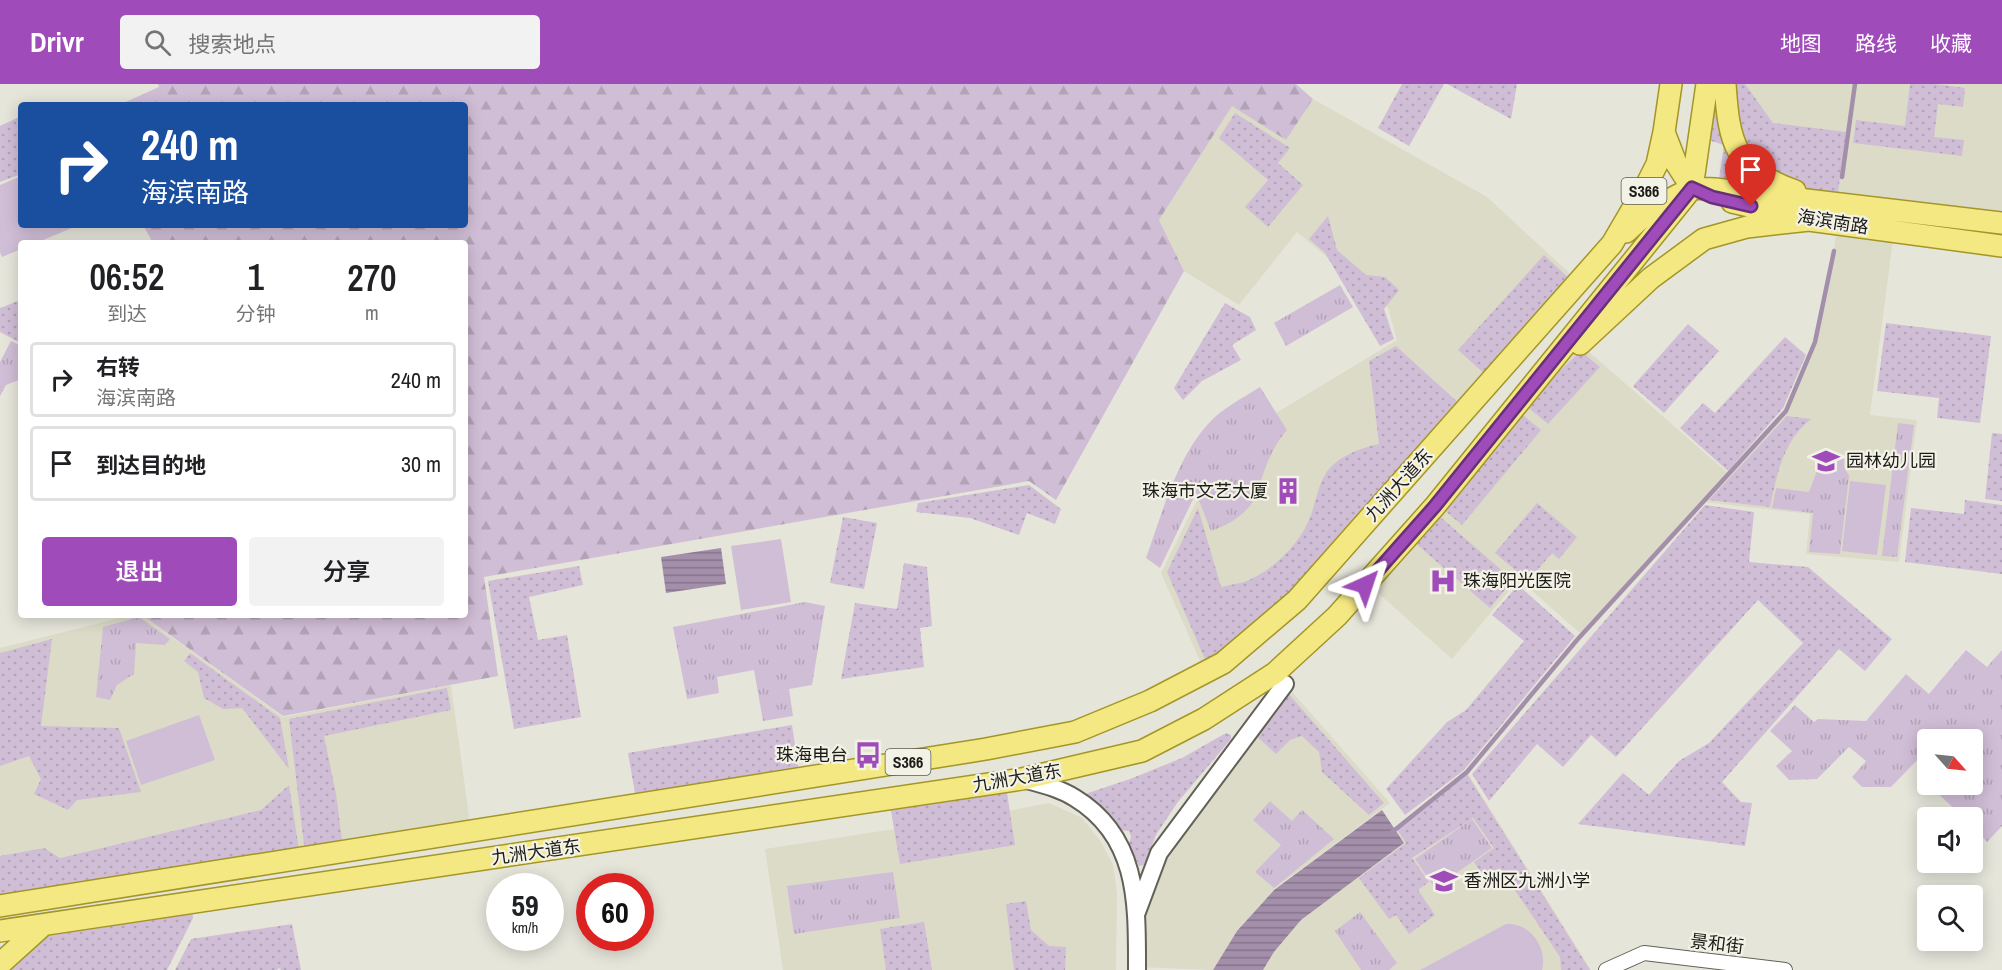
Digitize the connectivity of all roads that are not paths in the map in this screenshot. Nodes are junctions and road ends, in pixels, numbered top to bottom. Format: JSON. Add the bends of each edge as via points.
{"nodes":[{"id":1,"x":1671,"y":84,"type":"edge"},
{"id":2,"x":1707,"y":84,"type":"edge"},
{"id":3,"x":1725,"y":84,"type":"edge"},
{"id":4,"x":1664,"y":132,"type":"junction"},
{"id":5,"x":1692,"y":188,"type":"junction"},
{"id":6,"x":1823,"y":201,"type":"junction"},
{"id":7,"x":1809,"y":220,"type":"junction"},
{"id":8,"x":2002,"y":223,"type":"edge"},
{"id":9,"x":1612,"y":244,"type":"junction"},
{"id":10,"x":2002,"y":246,"type":"edge"},
{"id":11,"x":1517,"y":403,"type":"junction"},
{"id":12,"x":1285,"y":684,"type":"dead end"},
{"id":13,"x":1022,"y":779,"type":"junction"},
{"id":14,"x":114,"y":888,"type":"junction"},
{"id":15,"x":5,"y":903,"type":"edge"},
{"id":16,"x":1137,"y":912,"type":"junction"},
{"id":17,"x":121,"y":914,"type":"junction"},
{"id":18,"x":41,"y":927,"type":"junction"},
{"id":19,"x":0,"y":931,"type":"edge"},
{"id":20,"x":0,"y":964,"type":"edge"},
{"id":21,"x":1137,"y":970,"type":"edge"},
{"id":22,"x":1606,"y":970,"type":"edge"},
{"id":23,"x":1785,"y":970,"type":"edge"}],
"edges":[{"from":1,"to":4,"type":"main road","name":"九洲大道东","number":"S366"},
{"from":2,"to":5,"type":"main road","number":"S366"},
{"from":3,"to":6,"type":"main road","via":[[1733,144],[1750,168],[1777,184]]},
{"from":4,"to":5,"type":"main road","via":[[1676,163]]},
{"from":4,"to":9,"type":"main road","name":"九洲大道东","number":"S366","via":[[1657,164]]},
{"from":5,"to":6,"type":"main road","name":"海滨南路"},
{"from":5,"to":7,"type":"main road","name":"海滨南路","via":[[1712,197]]},
{"from":5,"to":9,"type":"main road","via":[[1651,209]]},
{"from":5,"to":11,"type":"main road","name":"九洲大道东","number":"S366"},
{"from":6,"to":8,"type":"main road","name":"海滨南路"},
{"from":7,"to":10,"type":"main road","name":"海滨南路"},
{"from":7,"to":11,"type":"main road","via":[[1747,227],[1704,239],[1651,278]]},
{"from":9,"to":14,"type":"main road","name":"九洲大道东","number":"S366","via":[[1298,600],[1223,663],[1150,701],[1075,732],[986,749]]},
{"from":11,"to":13,"type":"main road","name":"九洲大道东","number":"S366","via":[[1435,506],[1344,608],[1275,673],[1204,719],[1142,751]]},
{"from":12,"to":16,"type":"street","via":[[1158,853]]},
{"from":13,"to":16,"type":"street","via":[[1076,798],[1105,823],[1128,862]]},
{"from":13,"to":17,"type":"main road","name":"九洲大道东","number":"S366"},
{"from":14,"to":15,"type":"main road","name":"九洲大道东","number":"S366"},
{"from":14,"to":17,"type":"main road"},
{"from":16,"to":21,"type":"street"},
{"from":17,"to":18,"type":"main road","name":"九洲大道东","number":"S366"},
{"from":18,"to":19,"type":"main road","name":"九洲大道东","number":"S366"},
{"from":18,"to":20,"type":"main road"},
{"from":22,"to":23,"type":"street","name":"景和街","via":[[1644,953]]}]}
